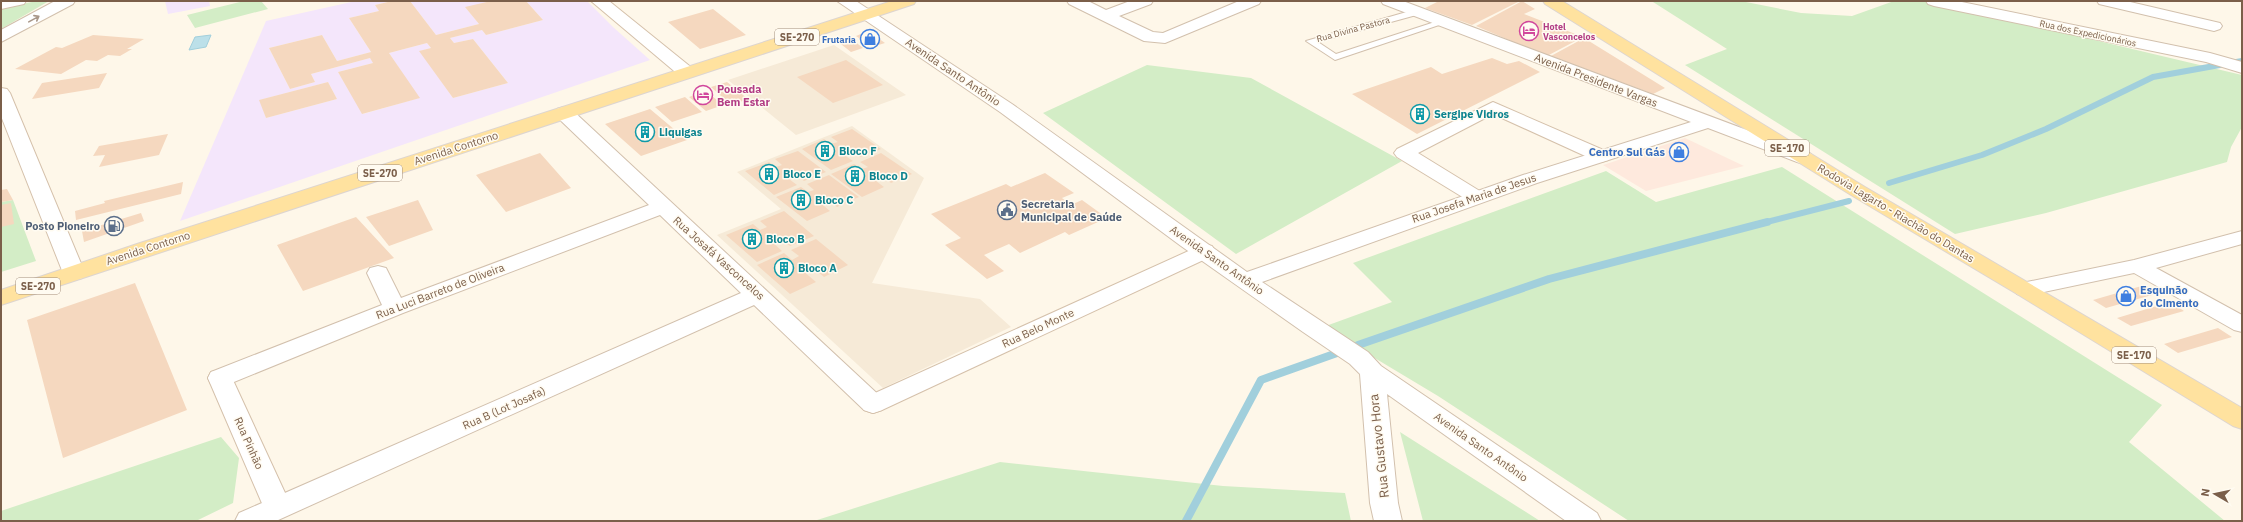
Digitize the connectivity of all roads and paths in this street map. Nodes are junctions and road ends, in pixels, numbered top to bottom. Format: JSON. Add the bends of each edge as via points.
{"nodes":[{"id":1,"x":18,"y":1,"type":"edge"},
{"id":2,"x":67,"y":1,"type":"edge"},
{"id":3,"x":599,"y":1,"type":"edge"},
{"id":4,"x":845,"y":1,"type":"edge"},
{"id":5,"x":908,"y":1,"type":"edge"},
{"id":6,"x":1075,"y":1,"type":"edge"},
{"id":7,"x":1145,"y":1,"type":"edge"},
{"id":8,"x":1253,"y":1,"type":"edge"},
{"id":9,"x":1389,"y":1,"type":"edge"},
{"id":10,"x":1551,"y":1,"type":"edge"},
{"id":11,"x":1934,"y":1,"type":"edge"},
{"id":12,"x":2105,"y":1,"type":"edge"},
{"id":13,"x":1,"y":4,"type":"edge"},
{"id":14,"x":1414,"y":7,"type":"edge"},
{"id":15,"x":865,"y":14,"type":"junction"},
{"id":16,"x":1106,"y":16,"type":"junction"},
{"id":17,"x":1444,"y":22,"type":"junction"},
{"id":18,"x":2214,"y":26,"type":"dead end"},
{"id":19,"x":1,"y":37,"type":"edge"},
{"id":20,"x":2242,"y":68,"type":"edge"},
{"id":21,"x":686,"y":72,"type":"junction"},
{"id":22,"x":1,"y":93,"type":"edge"},
{"id":23,"x":564,"y":113,"type":"junction"},
{"id":24,"x":1706,"y":123,"type":"junction"},
{"id":25,"x":1601,"y":156,"type":"junction"},
{"id":26,"x":1804,"y":158,"type":"junction"},
{"id":27,"x":1476,"y":198,"type":"junction"},
{"id":28,"x":662,"y":207,"type":"junction"},
{"id":29,"x":2242,"y":237,"type":"edge"},
{"id":30,"x":1204,"y":251,"type":"junction"},
{"id":31,"x":2137,"y":266,"type":"junction"},
{"id":32,"x":74,"y":273,"type":"junction"},
{"id":33,"x":378,"y":273,"type":"dead end"},
{"id":34,"x":1245,"y":280,"type":"junction"},
{"id":35,"x":2025,"y":289,"type":"junction"},
{"id":36,"x":758,"y":294,"type":"junction"},
{"id":37,"x":1,"y":298,"type":"edge"},
{"id":38,"x":395,"y":308,"type":"junction"},
{"id":39,"x":2242,"y":325,"type":"edge"},
{"id":40,"x":1372,"y":372,"type":"junction"},
{"id":41,"x":220,"y":378,"type":"joint"},
{"id":42,"x":873,"y":404,"type":"joint"},
{"id":43,"x":2242,"y":420,"type":"edge"},
{"id":44,"x":278,"y":508,"type":"junction"},
{"id":45,"x":249,"y":521,"type":"edge"},
{"id":46,"x":1388,"y":521,"type":"edge"},
{"id":47,"x":1587,"y":521,"type":"edge"}],
"edges":[{"from":1,"to":13,"type":"street"},
{"from":19,"to":2,"type":"street","one_way":true},
{"from":3,"to":21,"type":"street"},
{"from":4,"to":15,"type":"street","name":"Avenida Santo Antônio"},
{"from":5,"to":15,"type":"main road","name":"Avenida Contorno","number":"SE-270"},
{"from":6,"to":16,"type":"street"},
{"from":7,"to":16,"type":"street"},
{"from":8,"to":16,"type":"street","via":[[1161,39],[1150,37]]},
{"from":9,"to":14,"type":"street","name":"Avenida Presidente Vargas"},
{"from":10,"to":26,"type":"main road","name":"Rodovia Lagarto - Riachão do Dantas","number":"SE-170"},
{"from":11,"to":20,"type":"street","name":"Rua dos Expedicionários","via":[[2210,58]]},
{"from":12,"to":18,"type":"street"},
{"from":14,"to":17,"type":"street","name":"Avenida Presidente Vargas"},
{"from":14,"to":17,"type":"lane","name":"Rua Divina Pastora","via":[[1311,41],[1336,57]]},
{"from":15,"to":21,"type":"main road","name":"Avenida Contorno","number":"SE-270"},
{"from":15,"to":30,"type":"street","name":"Avenida Santo Antônio","via":[[936,59]]},
{"from":17,"to":24,"type":"street","name":"Avenida Presidente Vargas"},
{"from":21,"to":23,"type":"main road","name":"Avenida Contorno","number":"SE-270"},
{"from":22,"to":32,"type":"street"},
{"from":23,"to":28,"type":"street","name":"Rua Josafá Vasconcelos"},
{"from":23,"to":32,"type":"main road","name":"Avenida Contorno","number":"SE-270"},
{"from":24,"to":25,"type":"street","name":"Rua Josefa Maria de Jesus"},
{"from":24,"to":26,"type":"street","name":"Avenida Presidente Vargas"},
{"from":25,"to":27,"type":"street","name":"Rua Josefa Maria de Jesus"},
{"from":25,"to":27,"type":"street","via":[[1493,107],[1404,153]]},
{"from":26,"to":35,"type":"main road","name":"Rodovia Lagarto - Riachão do Dantas","number":"SE-170"},
{"from":27,"to":34,"type":"street","name":"Rua Josefa Maria de Jesus"},
{"from":28,"to":36,"type":"street","name":"Rua Josafá Vasconcelos"},
{"from":28,"to":38,"type":"street","name":"Rua Luci Barreto de Oliveira"},
{"from":29,"to":31,"type":"street"},
{"from":30,"to":34,"type":"street","name":"Avenida Santo Antônio"},
{"from":30,"to":42,"type":"street","name":"Rua Belo Monte"},
{"from":31,"to":35,"type":"street"},
{"from":31,"to":39,"type":"street"},
{"from":32,"to":37,"type":"main road","number":"SE-270"},
{"from":33,"to":38,"type":"street"},
{"from":34,"to":40,"type":"street","name":"Avenida Santo Antônio","via":[[1359,358]]},
{"from":35,"to":43,"type":"main road","name":"Rodovia Lagarto - Riachão do Dantas","number":"SE-170"},
{"from":36,"to":42,"type":"street","name":"Rua Josafá Vasconcelos"},
{"from":36,"to":44,"type":"street","name":"Rua B (Lot Josafa)"},
{"from":38,"to":41,"type":"street","name":"Rua Luci Barreto de Oliveira"},
{"from":40,"to":46,"type":"street","name":"Rua Gustavo Hora"},
{"from":40,"to":47,"type":"street","name":"Avenida Santo Antônio"},
{"from":41,"to":44,"type":"street","name":"Rua Pinhão"},
{"from":44,"to":45,"type":"street","name":"Rua B (Lot Josafa)"}]}
